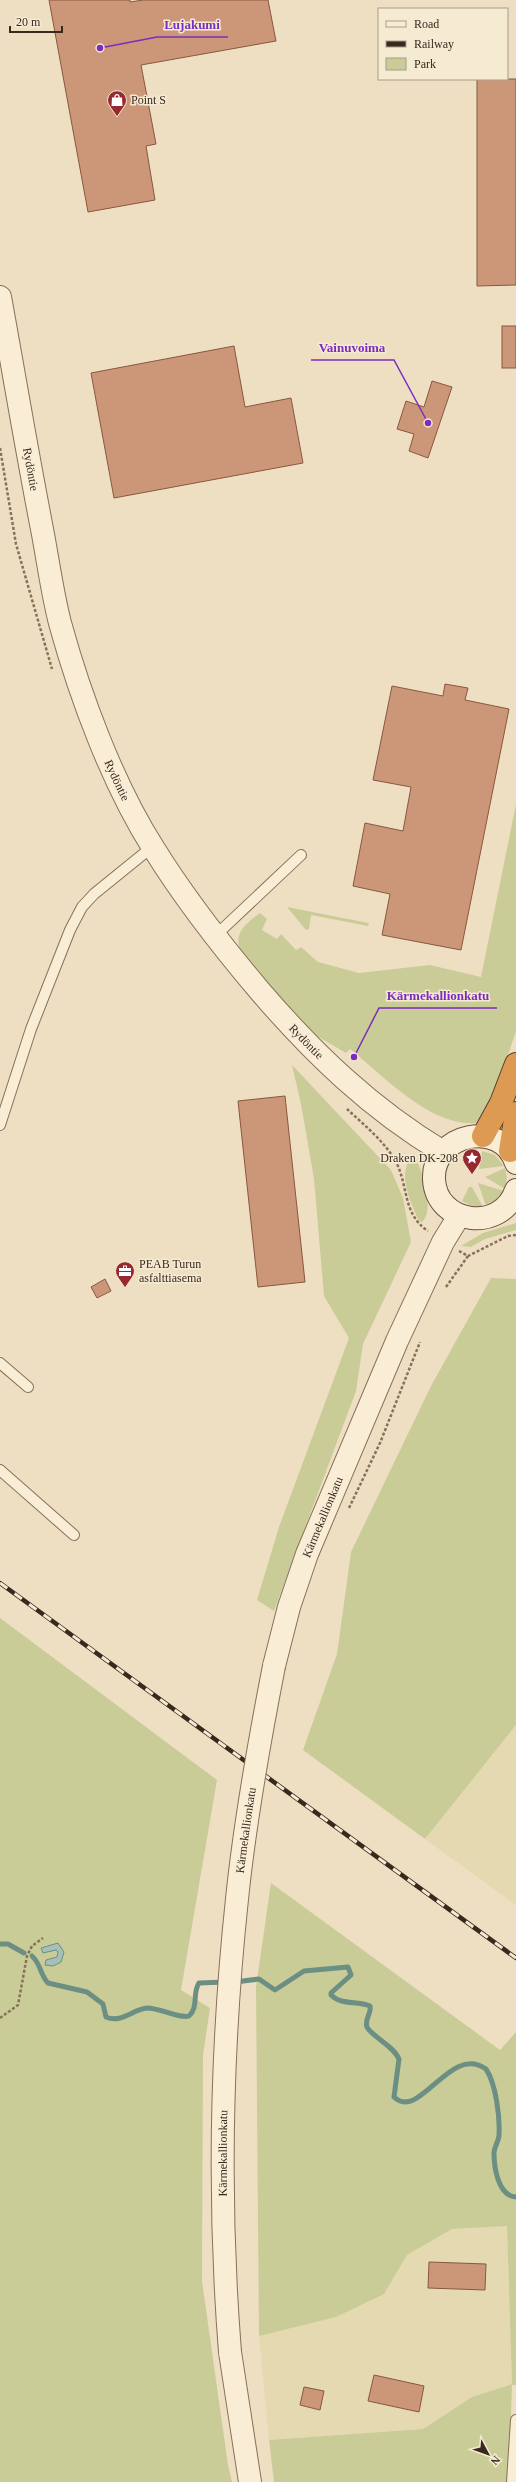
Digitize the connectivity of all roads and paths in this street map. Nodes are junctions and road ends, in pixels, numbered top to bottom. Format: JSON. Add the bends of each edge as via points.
{"nodes":[{"id":1,"x":0,"y":297,"type":"edge"},
{"id":2,"x":152,"y":847,"type":"junction"},
{"id":3,"x":301,"y":855,"type":"dead end"},
{"id":4,"x":215,"y":936,"type":"junction"},
{"id":5,"x":516,"y":1064,"type":"edge"},
{"id":6,"x":516,"y":1113,"type":"edge"},
{"id":7,"x":0,"y":1125,"type":"edge"},
{"id":8,"x":483,"y":1136,"type":"junction"},
{"id":9,"x":443,"y":1152,"type":"junction"},
{"id":10,"x":513,"y":1157,"type":"edge"},
{"id":11,"x":515,"y":1194,"type":"edge"},
{"id":12,"x":459,"y":1216,"type":"junction"},
{"id":13,"x":468,"y":1256,"type":"dead end"},
{"id":14,"x":444,"y":1288,"type":"dead end"},
{"id":15,"x":422,"y":1337,"type":"dead end"},
{"id":16,"x":0,"y":1363,"type":"edge"},
{"id":17,"x":28,"y":1387,"type":"dead end"},
{"id":18,"x":0,"y":1470,"type":"edge"},
{"id":19,"x":348,"y":1512,"type":"dead end"},
{"id":20,"x":74,"y":1535,"type":"dead end"},
{"id":21,"x":43,"y":1938,"type":"dead end"},
{"id":22,"x":0,"y":2018,"type":"edge"},
{"id":23,"x":516,"y":2420,"type":"edge"},
{"id":24,"x":250,"y":2482,"type":"edge"},
{"id":25,"x":512,"y":2482,"type":"edge"}],
"edges":[{"from":1,"to":2,"type":"street","name":"Rydöntie","via":[[60,621],[82,692],[103,747]]},
{"from":2,"to":4,"type":"street","name":"Rydöntie"},
{"from":2,"to":7,"type":"lane","via":[[94,894],[82,907],[70,930],[31,1029]]},
{"from":3,"to":4,"type":"lane"},
{"from":4,"to":9,"type":"street","name":"Rydöntie","via":[[323,1061],[360,1093]]},
{"from":5,"to":8,"type":"highway"},
{"from":6,"to":10,"type":"highway"},
{"from":8,"to":9,"type":"street","via":[[464,1137],[452,1143]]},
{"from":8,"to":10,"type":"street","via":[[498,1141]]},
{"from":9,"to":12,"type":"street","via":[[435,1168],[436,1190],[449,1210]]},
{"from":11,"to":12,"type":"street","via":[[507,1206],[497,1214],[472,1219]]},
{"from":12,"to":24,"type":"street","name":"Kärmekallionkatu","bridge":true,"via":[[443,1242],[397,1341],[310,1547],[289,1607],[274,1666],[248,1814],[238,1891],[228,2015],[222,2191],[224,2272],[230,2352]]},
{"from":13,"to":14,"type":"path"},
{"from":15,"to":19,"type":"path","via":[[380,1443]]},
{"from":16,"to":17,"type":"lane"},
{"from":18,"to":20,"type":"lane"},
{"from":21,"to":22,"type":"path","via":[[32,1946],[27,1956],[18,2005]]},
{"from":23,"to":25,"type":"lane"}]}
